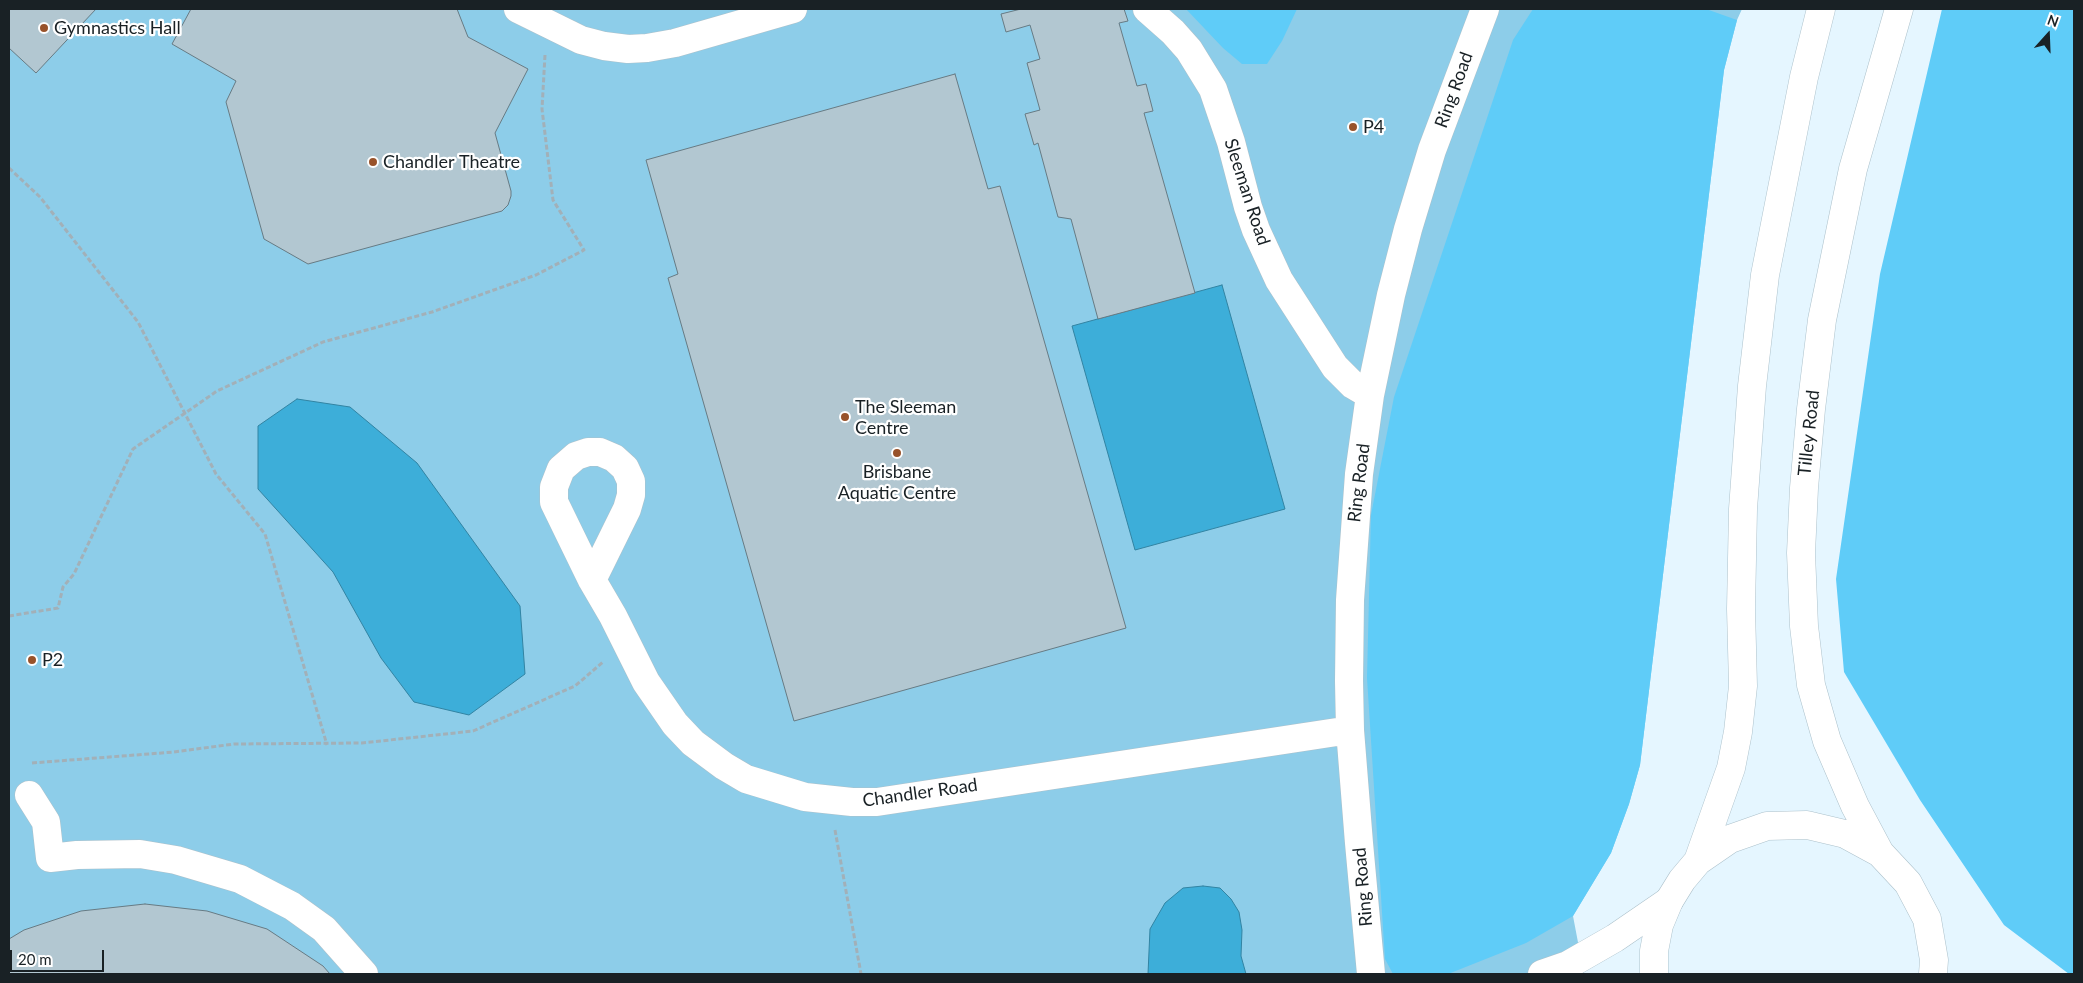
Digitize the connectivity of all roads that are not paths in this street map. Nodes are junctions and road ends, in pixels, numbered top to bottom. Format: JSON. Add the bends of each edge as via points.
{"nodes":[{"id":1,"x":518,"y":9,"type":"edge"},
{"id":2,"x":793,"y":9,"type":"edge"},
{"id":3,"x":1147,"y":9,"type":"edge"},
{"id":4,"x":1485,"y":9,"type":"edge"},
{"id":5,"x":1821,"y":9,"type":"edge"},
{"id":6,"x":1900,"y":9,"type":"edge"},
{"id":7,"x":1370,"y":395,"type":"junction"},
{"id":8,"x":592,"y":580,"type":"dead end"},
{"id":9,"x":1350,"y":730,"type":"junction"},
{"id":10,"x":29,"y":795,"type":"dead end"},
{"id":11,"x":1880,"y":853,"type":"junction"},
{"id":12,"x":1698,"y":862,"type":"junction"},
{"id":13,"x":1669,"y":901,"type":"junction"},
{"id":14,"x":364,"y":974,"type":"edge"},
{"id":15,"x":1371,"y":974,"type":"edge"},
{"id":16,"x":1542,"y":974,"type":"edge"},
{"id":17,"x":1654,"y":974,"type":"edge"},
{"id":18,"x":1932,"y":974,"type":"edge"}],
"edges":[{"from":1,"to":2,"type":"main road","via":[[581,40],[604,46],[647,48]]},
{"from":3,"to":7,"type":"main road","name":"Sleeman Road","via":[[1189,50],[1213,89],[1256,230],[1279,280],[1335,368],[1347,381]]},
{"from":4,"to":7,"type":"main road","name":"Ring Road","via":[[1432,150],[1411,220]]},
{"from":5,"to":12,"type":"main road","via":[[1764,275],[1743,509],[1743,686],[1738,732],[1731,768]]},
{"from":6,"to":11,"type":"main road","name":"Tilley Road","via":[[1853,169],[1822,320],[1808,439],[1801,553],[1811,686],[1827,741]]},
{"from":7,"to":9,"type":"main road","name":"Ring Road","via":[[1353,540]]},
{"from":8,"to":9,"type":"main road","name":"Chandler Road","via":[[646,682],[675,724],[693,742],[746,778],[827,801],[877,802]]},
{"from":9,"to":15,"type":"main road","name":"Ring Road"},
{"from":10,"to":14,"type":"main road","via":[[46,822],[50,858],[140,854],[176,860],[240,879],[292,906],[324,928]]},
{"from":11,"to":12,"type":"main road","via":[[1845,834],[1807,825],[1767,826],[1730,839]]},
{"from":11,"to":18,"type":"main road","via":[[1908,883],[1927,919],[1934,960]]},
{"from":12,"to":13,"type":"main road"},
{"from":13,"to":16,"type":"main road","via":[[1615,938],[1568,965]]},
{"from":13,"to":17,"type":"main road","via":[[1659,925]]}]}
